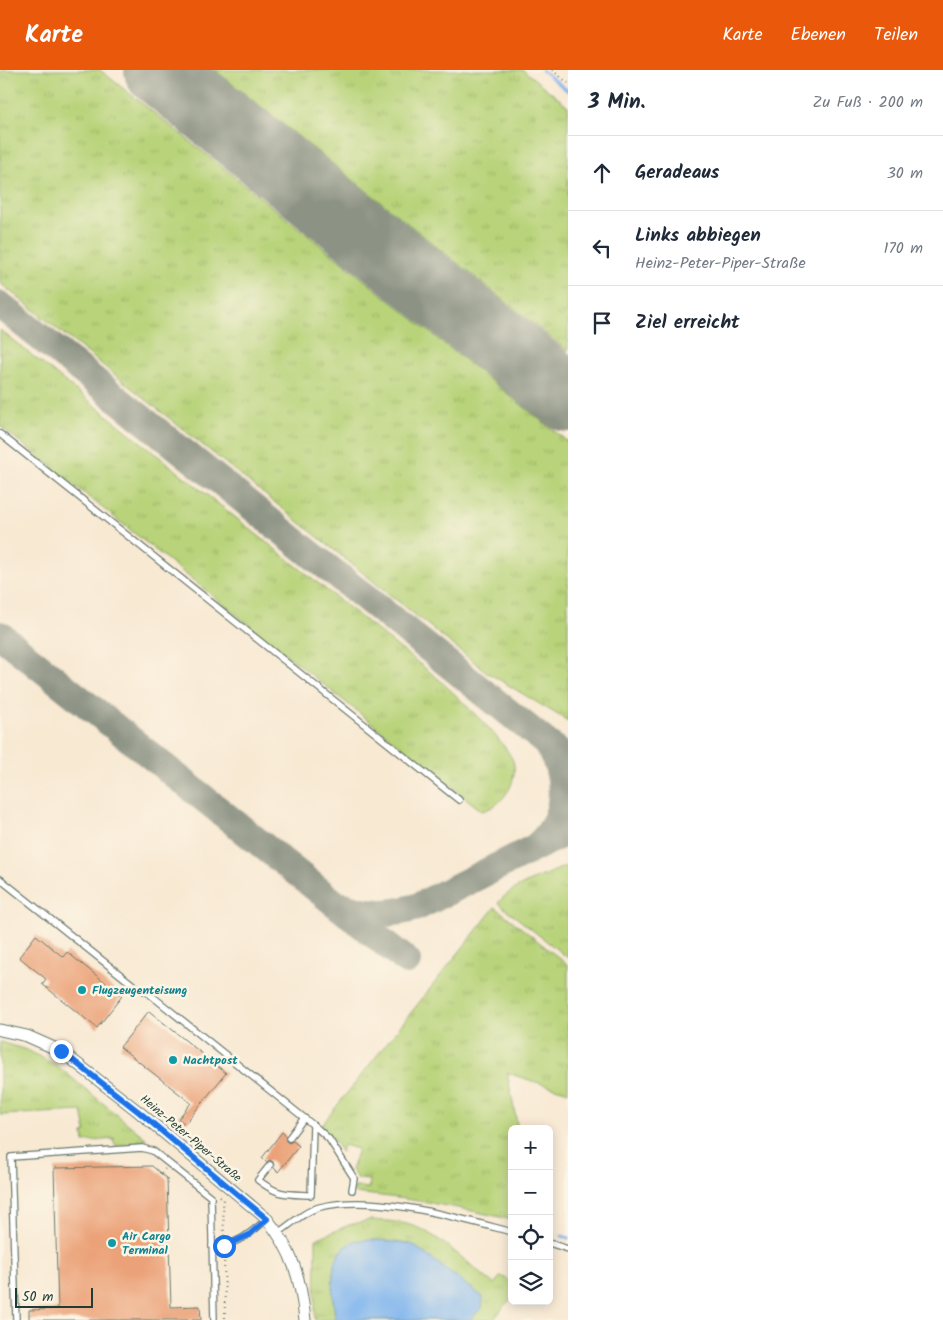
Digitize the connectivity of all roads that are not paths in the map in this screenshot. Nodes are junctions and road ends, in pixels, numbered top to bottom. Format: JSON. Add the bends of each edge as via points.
{"nodes":[{"id":1,"x":0,"y":434,"type":"edge"},
{"id":2,"x":459,"y":800,"type":"dead end"},
{"id":3,"x":0,"y":879,"type":"edge"},
{"id":4,"x":0,"y":1030,"type":"edge"},
{"id":5,"x":304,"y":1118,"type":"junction"},
{"id":6,"x":313,"y":1125,"type":"junction"},
{"id":7,"x":289,"y":1138,"type":"dead end"},
{"id":8,"x":270,"y":1165,"type":"dead end"},
{"id":9,"x":352,"y":1190,"type":"dead end"},
{"id":10,"x":267,"y":1219,"type":"junction"},
{"id":11,"x":508,"y":1231,"type":"edge"},
{"id":12,"x":278,"y":1233,"type":"junction"},
{"id":13,"x":553,"y":1244,"type":"edge"},
{"id":14,"x":212,"y":1246,"type":"junction"},
{"id":15,"x":568,"y":1249,"type":"edge"},
{"id":16,"x":16,"y":1320,"type":"edge"},
{"id":17,"x":214,"y":1320,"type":"edge"},
{"id":18,"x":305,"y":1320,"type":"edge"}],
"edges":[{"from":1,"to":2,"type":"lane"},
{"from":3,"to":5,"type":"lane"},
{"from":4,"to":10,"type":"street","name":"Heinz-Peter-Piper-Straße","via":[[27,1036],[61,1051]]},
{"from":5,"to":6,"type":"lane"},
{"from":5,"to":7,"type":"lane"},
{"from":6,"to":8,"type":"lane","via":[[311,1195],[271,1190],[258,1180]]},
{"from":6,"to":9,"type":"lane","via":[[329,1139],[354,1178]]},
{"from":10,"to":12,"type":"street","name":"Heinz-Peter-Piper-Straße"},
{"from":10,"to":14,"type":"lane","via":[[249,1235],[224,1246]]},
{"from":11,"to":12,"type":"lane","via":[[463,1219],[364,1202],[318,1207]]},
{"from":12,"to":18,"type":"street","name":"Heinz-Peter-Piper-Straße","via":[[296,1267],[303,1293]]},
{"from":13,"to":15,"type":"lane"},
{"from":14,"to":16,"type":"lane","via":[[211,1197],[153,1151],[142,1148],[11,1157]]},
{"from":14,"to":17,"type":"lane"}]}
